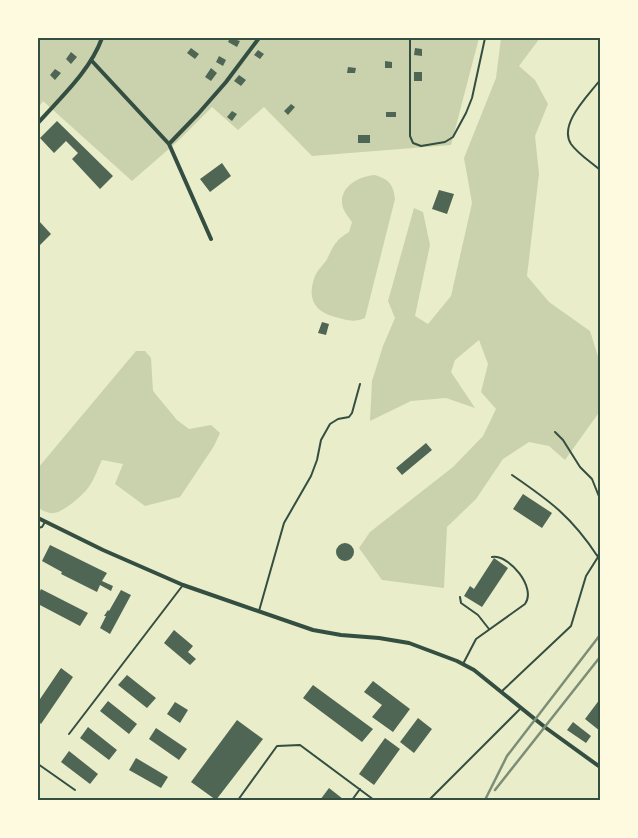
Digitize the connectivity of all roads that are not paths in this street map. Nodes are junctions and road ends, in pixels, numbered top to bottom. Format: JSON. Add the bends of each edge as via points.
{"nodes":[{"id":1,"x":102,"y":38,"type":"edge"},
{"id":2,"x":259,"y":38,"type":"edge"},
{"id":3,"x":410,"y":38,"type":"edge"},
{"id":4,"x":485,"y":38,"type":"edge"},
{"id":5,"x":91,"y":60,"type":"junction"},
{"id":6,"x":600,"y":80,"type":"edge"},
{"id":7,"x":38,"y":124,"type":"edge"},
{"id":8,"x":168,"y":144,"type":"junction"},
{"id":9,"x":600,"y":170,"type":"edge"},
{"id":10,"x":211,"y":240,"type":"dead end"},
{"id":11,"x":360,"y":384,"type":"dead end"},
{"id":12,"x":555,"y":432,"type":"dead end"},
{"id":13,"x":512,"y":474,"type":"dead end"},
{"id":14,"x":600,"y":507,"type":"edge"},
{"id":15,"x":38,"y":518,"type":"edge"},
{"id":16,"x":44,"y":522,"type":"junction"},
{"id":17,"x":38,"y":528,"type":"edge"},
{"id":18,"x":600,"y":550,"type":"edge"},
{"id":19,"x":599,"y":556,"type":"edge"},
{"id":20,"x":492,"y":558,"type":"dead end"},
{"id":21,"x":183,"y":585,"type":"junction"},
{"id":22,"x":460,"y":597,"type":"dead end"},
{"id":23,"x":259,"y":611,"type":"junction"},
{"id":24,"x":489,"y":629,"type":"junction"},
{"id":25,"x":463,"y":664,"type":"junction"},
{"id":26,"x":501,"y":692,"type":"junction"},
{"id":27,"x":521,"y":708,"type":"junction"},
{"id":28,"x":69,"y":734,"type":"dead end"},
{"id":29,"x":38,"y":764,"type":"edge"},
{"id":30,"x":600,"y":767,"type":"edge"},
{"id":31,"x":75,"y":790,"type":"dead end"},
{"id":32,"x":360,"y":790,"type":"junction"},
{"id":33,"x":238,"y":800,"type":"edge"},
{"id":34,"x":352,"y":800,"type":"edge"},
{"id":35,"x":374,"y":800,"type":"edge"},
{"id":36,"x":429,"y":800,"type":"edge"}],
"edges":[{"from":1,"to":5,"type":"street"},
{"from":2,"to":8,"type":"street","via":[[226,82]]},
{"from":3,"to":4,"type":"lane","via":[[410,136],[421,146],[445,142],[453,137],[472,98]]},
{"from":5,"to":7,"type":"street"},
{"from":5,"to":8,"type":"street"},
{"from":6,"to":9,"type":"lane","via":[[574,114],[568,137],[574,148]]},
{"from":8,"to":10,"type":"street"},
{"from":11,"to":23,"type":"lane","via":[[349,418],[330,424],[321,440],[311,476],[284,523]]},
{"from":12,"to":14,"type":"lane","via":[[580,468],[592,479]]},
{"from":13,"to":19,"type":"lane","via":[[559,508]]},
{"from":15,"to":16,"type":"street"},
{"from":16,"to":17,"type":"lane"},
{"from":16,"to":21,"type":"street"},
{"from":18,"to":19,"type":"lane"},
{"from":19,"to":26,"type":"lane","via":[[586,576],[571,626]]},
{"from":20,"to":24,"type":"lane","via":[[499,557],[516,568],[529,597],[525,604]]},
{"from":21,"to":23,"type":"street"},
{"from":21,"to":28,"type":"lane"},
{"from":22,"to":24,"type":"lane","via":[[463,606],[478,615]]},
{"from":23,"to":25,"type":"street","via":[[313,630],[409,643]]},
{"from":24,"to":25,"type":"lane","via":[[473,642]]},
{"from":25,"to":26,"type":"street"},
{"from":26,"to":27,"type":"street"},
{"from":27,"to":30,"type":"street"},
{"from":27,"to":36,"type":"lane"},
{"from":29,"to":31,"type":"lane"},
{"from":32,"to":33,"type":"lane","via":[[300,745],[289,744],[277,746]]},
{"from":32,"to":34,"type":"lane"},
{"from":32,"to":35,"type":"lane"}]}
